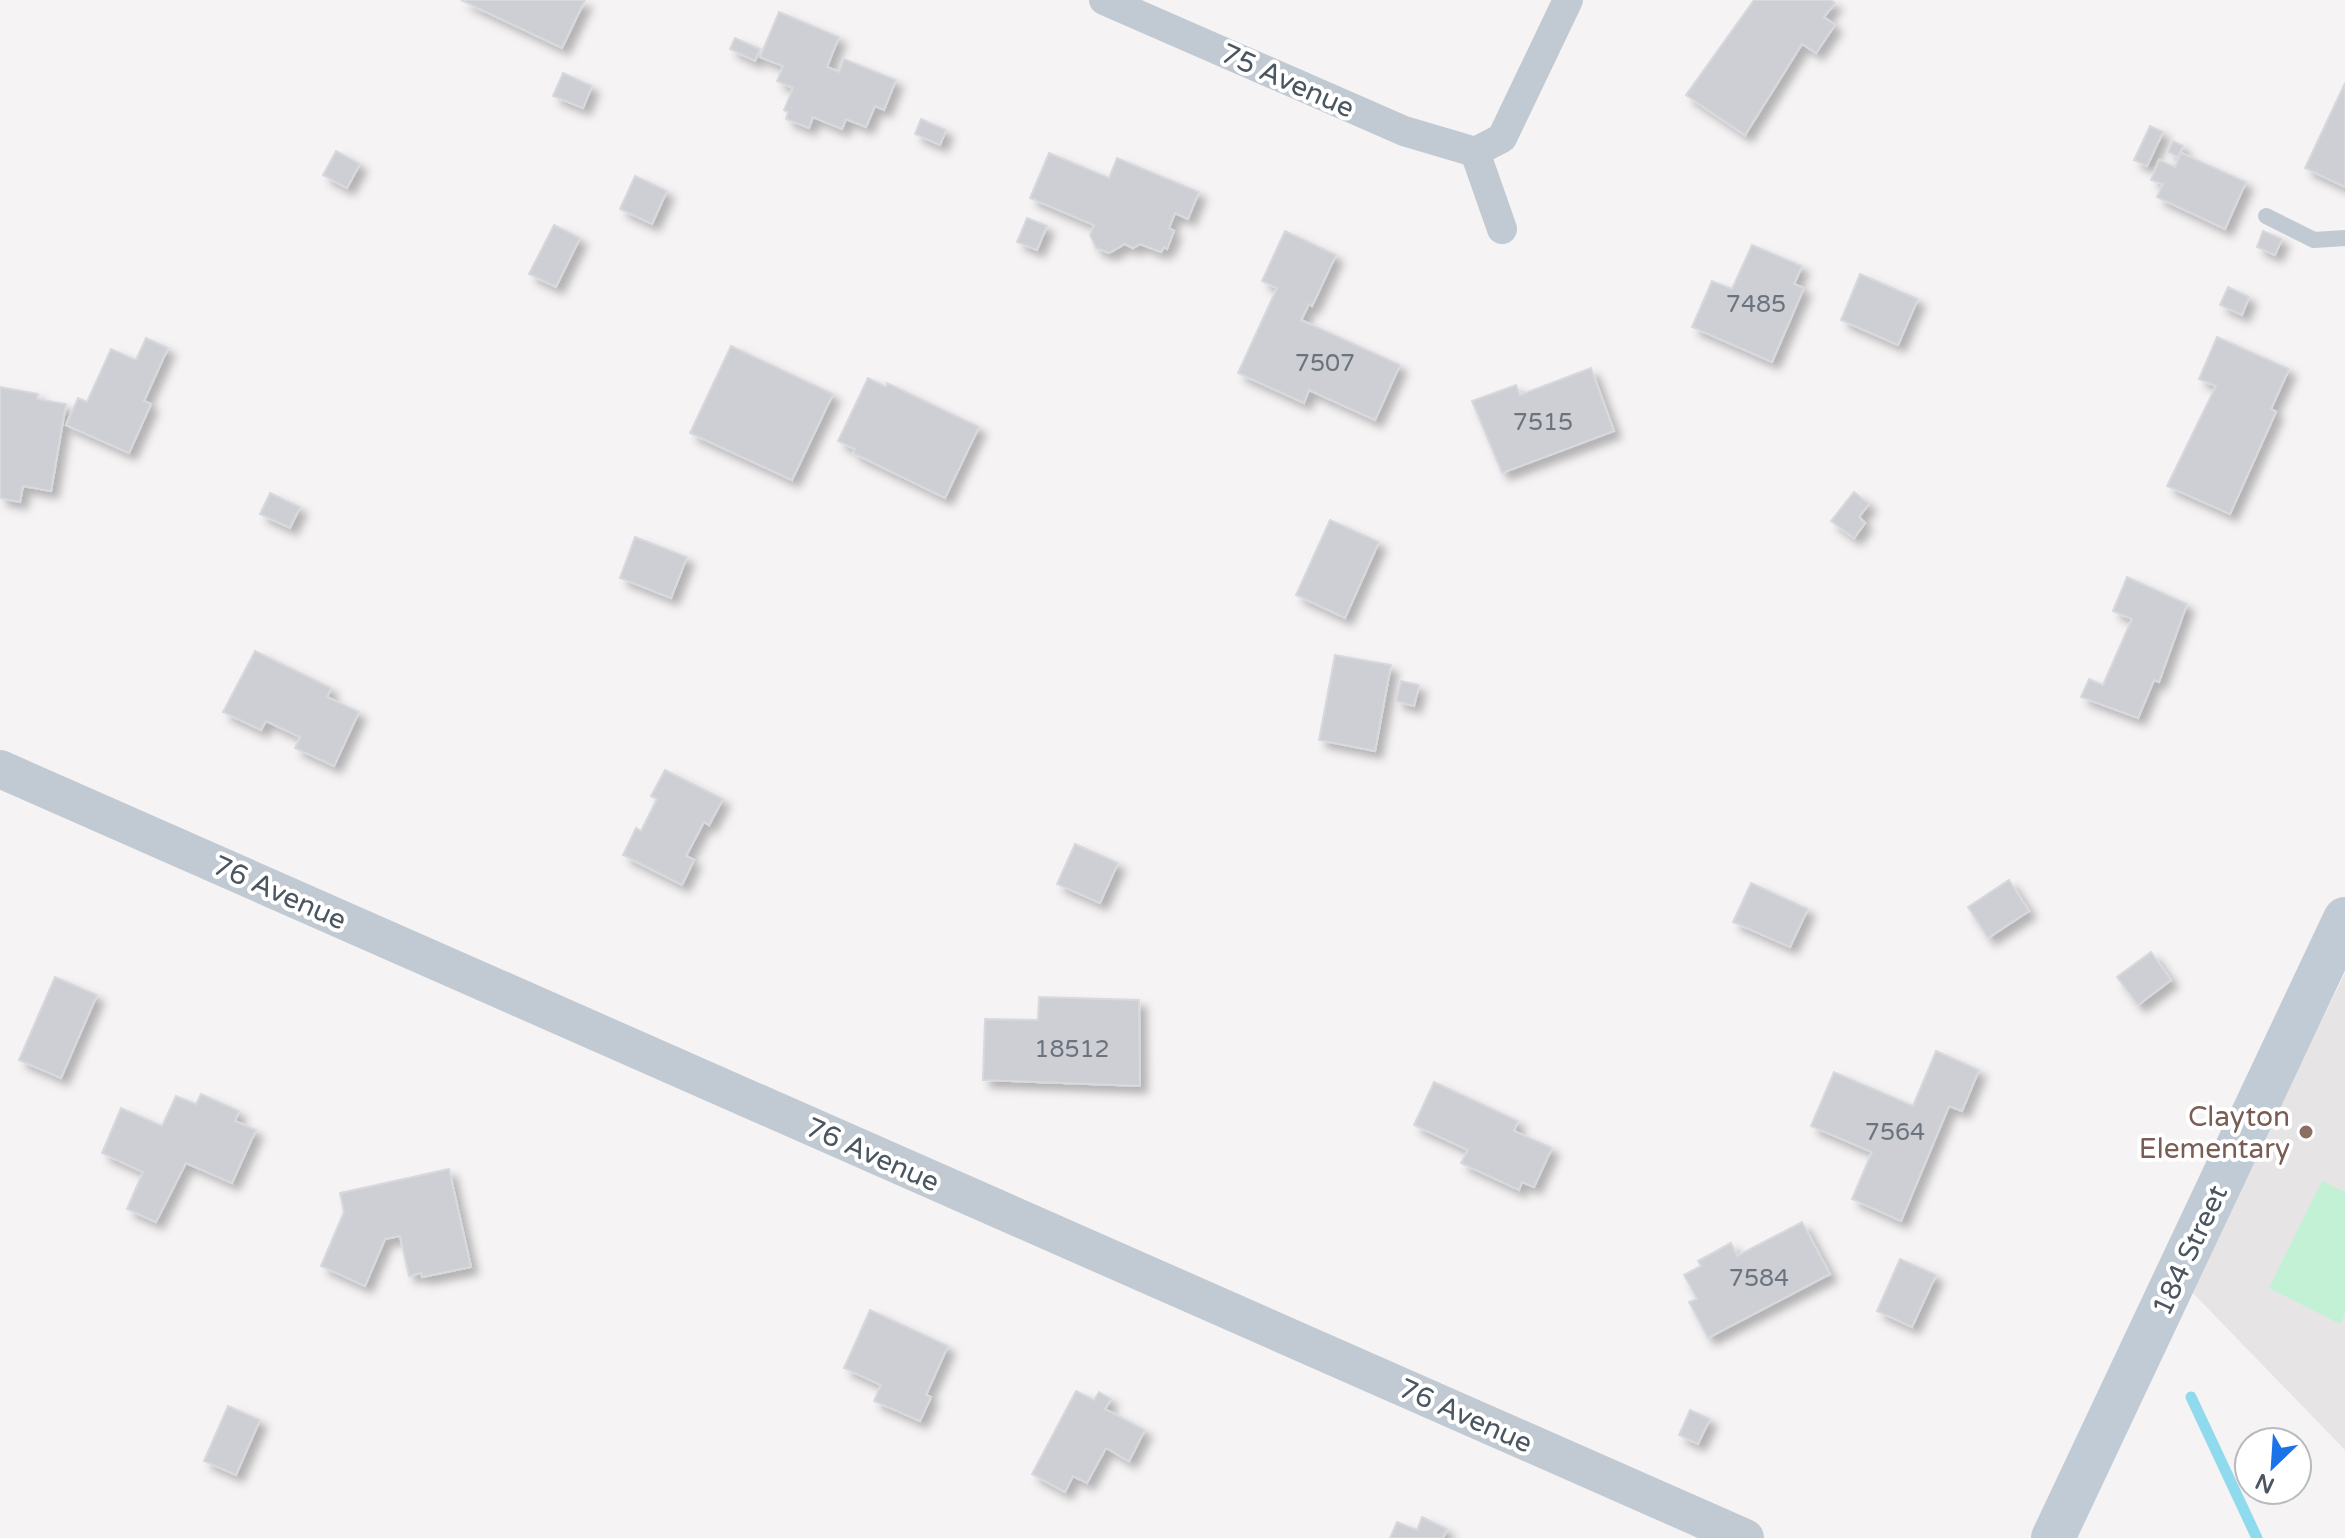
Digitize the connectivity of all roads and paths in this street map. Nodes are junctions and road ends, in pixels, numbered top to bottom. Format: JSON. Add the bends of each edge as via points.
{"nodes":[{"id":1,"x":1104,"y":0,"type":"edge"},
{"id":2,"x":1568,"y":0,"type":"edge"},
{"id":3,"x":1475,"y":152,"type":"junction"},
{"id":4,"x":2266,"y":216,"type":"dead end"},
{"id":5,"x":1502,"y":229,"type":"dead end"},
{"id":6,"x":2345,"y":238,"type":"edge"},
{"id":7,"x":0,"y":769,"type":"edge"},
{"id":8,"x":2345,"y":919,"type":"edge"},
{"id":9,"x":1745,"y":1538,"type":"edge"},
{"id":10,"x":2053,"y":1538,"type":"edge"}],
"edges":[{"from":1,"to":3,"type":"street","name":"75 Avenue","via":[[1404,131]]},
{"from":2,"to":3,"type":"street","via":[[1502,138]]},
{"from":3,"to":5,"type":"street"},
{"from":4,"to":6,"type":"lane","via":[[2314,240]]},
{"from":7,"to":9,"type":"street","name":"76 Avenue"},
{"from":8,"to":10,"type":"main road","name":"184 Street"}]}
